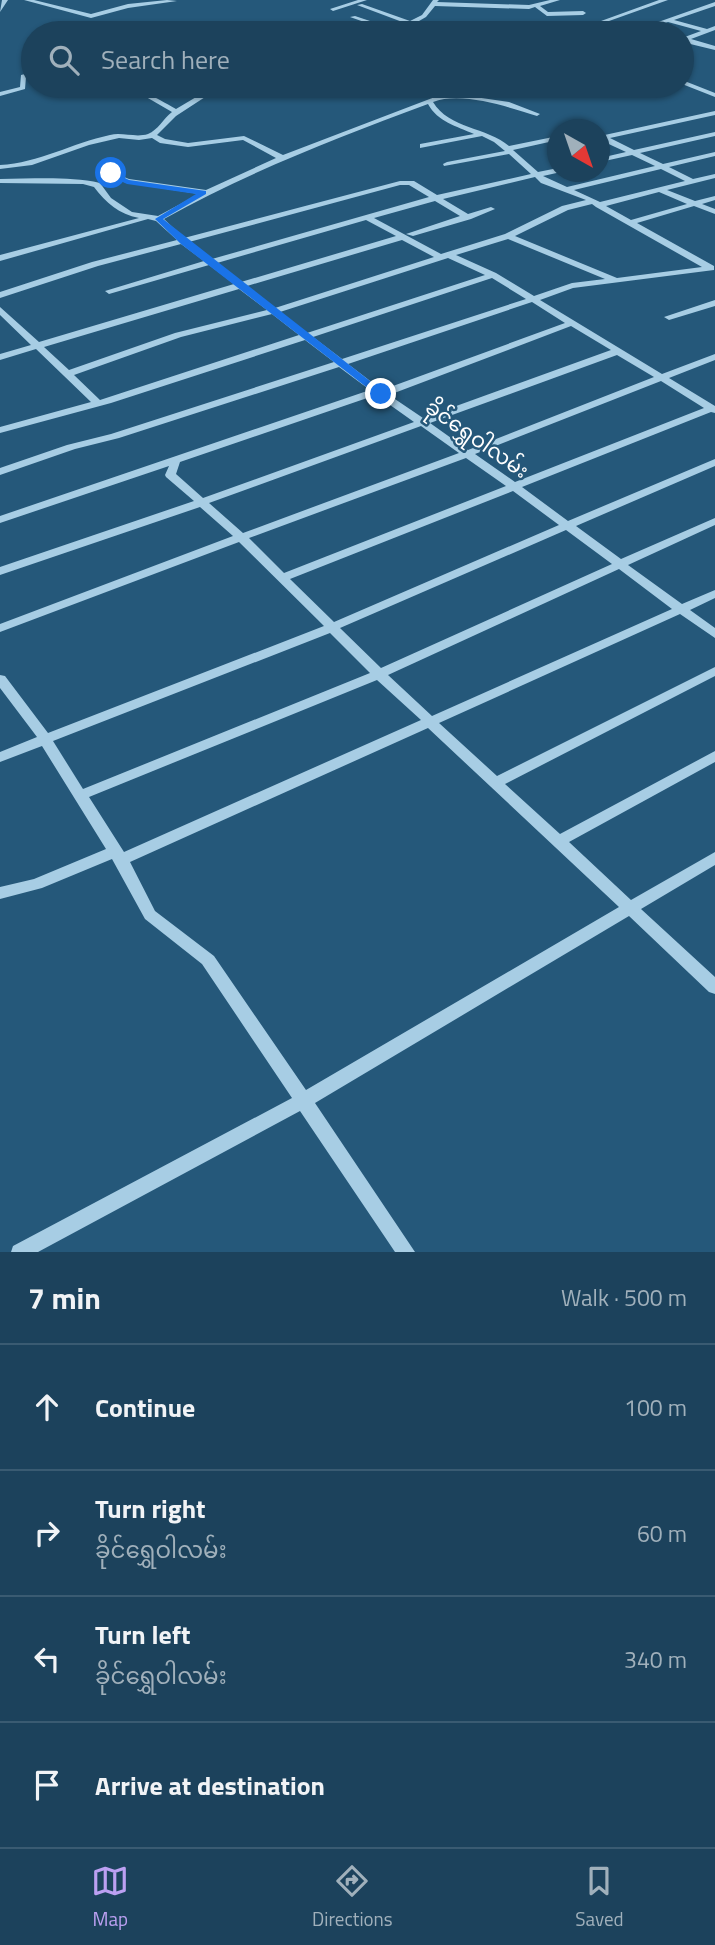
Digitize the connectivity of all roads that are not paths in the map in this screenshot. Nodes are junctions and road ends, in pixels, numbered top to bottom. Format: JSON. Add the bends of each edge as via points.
{"nodes":[{"id":1,"x":5,"y":0,"type":"edge"},
{"id":2,"x":27,"y":0,"type":"edge"},
{"id":3,"x":173,"y":0,"type":"edge"},
{"id":4,"x":557,"y":0,"type":"edge"},
{"id":5,"x":665,"y":0,"type":"edge"},
{"id":6,"x":362,"y":2,"type":"edge"},
{"id":7,"x":435,"y":2,"type":"edge"},
{"id":8,"x":715,"y":4,"type":"edge"},
{"id":9,"x":537,"y":6,"type":"junction"},
{"id":10,"x":0,"y":9,"type":"edge"},
{"id":11,"x":333,"y":9,"type":"dead end"},
{"id":12,"x":583,"y":13,"type":"dead end"},
{"id":13,"x":353,"y":17,"type":"dead end"},
{"id":14,"x":668,"y":20,"type":"junction"},
{"id":15,"x":364,"y":21,"type":"edge"},
{"id":16,"x":410,"y":21,"type":"edge"},
{"id":17,"x":414,"y":21,"type":"edge"},
{"id":18,"x":605,"y":21,"type":"edge"},
{"id":19,"x":665,"y":21,"type":"edge"},
{"id":20,"x":671,"y":21,"type":"edge"},
{"id":21,"x":694,"y":28,"type":"edge"},
{"id":22,"x":715,"y":28,"type":"edge"},
{"id":23,"x":705,"y":32,"type":"junction"},
{"id":24,"x":694,"y":36,"type":"edge"},
{"id":25,"x":715,"y":36,"type":"edge"},
{"id":26,"x":694,"y":43,"type":"edge"},
{"id":27,"x":715,"y":48,"type":"edge"},
{"id":28,"x":694,"y":87,"type":"edge"},
{"id":29,"x":21,"y":89,"type":"edge"},
{"id":30,"x":0,"y":94,"type":"edge"},
{"id":31,"x":715,"y":95,"type":"edge"},
{"id":32,"x":152,"y":98,"type":"edge"},
{"id":33,"x":198,"y":98,"type":"edge"},
{"id":34,"x":438,"y":98,"type":"edge"},
{"id":35,"x":467,"y":98,"type":"edge"},
{"id":36,"x":429,"y":101,"type":"junction"},
{"id":37,"x":176,"y":112,"type":"junction"},
{"id":38,"x":715,"y":113,"type":"edge"},
{"id":39,"x":537,"y":114,"type":"dead end"},
{"id":40,"x":483,"y":134,"type":"junction"},
{"id":41,"x":715,"y":134,"type":"edge"},
{"id":42,"x":152,"y":135,"type":"junction"},
{"id":43,"x":610,"y":136,"type":"edge"},
{"id":44,"x":547,"y":141,"type":"edge"},
{"id":45,"x":610,"y":142,"type":"edge"},
{"id":46,"x":423,"y":146,"type":"dead end"},
{"id":47,"x":508,"y":151,"type":"junction"},
{"id":48,"x":633,"y":153,"type":"junction"},
{"id":49,"x":715,"y":155,"type":"edge"},
{"id":50,"x":280,"y":157,"type":"junction"},
{"id":51,"x":610,"y":158,"type":"edge"},
{"id":52,"x":447,"y":164,"type":"dead end"},
{"id":53,"x":0,"y":167,"type":"edge"},
{"id":54,"x":662,"y":167,"type":"junction"},
{"id":55,"x":99,"y":170,"type":"dead end"},
{"id":56,"x":547,"y":172,"type":"edge"},
{"id":57,"x":537,"y":174,"type":"junction"},
{"id":58,"x":715,"y":176,"type":"edge"},
{"id":59,"x":0,"y":181,"type":"edge"},
{"id":60,"x":692,"y":182,"type":"junction"},
{"id":61,"x":660,"y":190,"type":"junction"},
{"id":62,"x":565,"y":191,"type":"junction"},
{"id":63,"x":203,"y":192,"type":"junction"},
{"id":64,"x":436,"y":198,"type":"junction"},
{"id":65,"x":715,"y":198,"type":"edge"},
{"id":66,"x":596,"y":203,"type":"junction"},
{"id":67,"x":692,"y":204,"type":"junction"},
{"id":68,"x":491,"y":209,"type":"dead end"},
{"id":69,"x":715,"y":212,"type":"edge"},
{"id":70,"x":468,"y":217,"type":"junction"},
{"id":71,"x":147,"y":218,"type":"junction"},
{"id":72,"x":368,"y":218,"type":"junction"},
{"id":73,"x":159,"y":219,"type":"junction"},
{"id":74,"x":632,"y":222,"type":"junction"},
{"id":75,"x":406,"y":235,"type":"junction"},
{"id":76,"x":508,"y":236,"type":"junction"},
{"id":77,"x":184,"y":242,"type":"junction"},
{"id":78,"x":444,"y":256,"type":"junction"},
{"id":79,"x":0,"y":258,"type":"edge"},
{"id":80,"x":211,"y":263,"type":"junction"},
{"id":81,"x":713,"y":269,"type":"edge"},
{"id":82,"x":493,"y":275,"type":"junction"},
{"id":83,"x":616,"y":280,"type":"junction"},
{"id":84,"x":240,"y":286,"type":"junction"},
{"id":85,"x":109,"y":291,"type":"dead end"},
{"id":86,"x":0,"y":295,"type":"edge"},
{"id":87,"x":533,"y":298,"type":"junction"},
{"id":88,"x":715,"y":303,"type":"edge"},
{"id":89,"x":0,"y":310,"type":"edge"},
{"id":90,"x":272,"y":310,"type":"junction"},
{"id":91,"x":669,"y":317,"type":"dead end"},
{"id":92,"x":572,"y":323,"type":"junction"},
{"id":93,"x":306,"y":337,"type":"junction"},
{"id":94,"x":38,"y":346,"type":"junction"},
{"id":95,"x":618,"y":351,"type":"junction"},
{"id":96,"x":0,"y":357,"type":"edge"},
{"id":97,"x":714,"y":357,"type":"edge"},
{"id":98,"x":341,"y":363,"type":"junction"},
{"id":99,"x":69,"y":373,"type":"junction"},
{"id":100,"x":663,"y":378,"type":"junction"},
{"id":101,"x":379,"y":393,"type":"junction"},
{"id":102,"x":98,"y":403,"type":"junction"},
{"id":103,"x":714,"y":409,"type":"edge"},
{"id":104,"x":423,"y":422,"type":"junction"},
{"id":105,"x":0,"y":430,"type":"edge"},
{"id":106,"x":466,"y":454,"type":"junction"},
{"id":107,"x":715,"y":462,"type":"edge"},
{"id":108,"x":175,"y":463,"type":"junction"},
{"id":109,"x":0,"y":472,"type":"edge"},
{"id":110,"x":516,"y":488,"type":"junction"},
{"id":111,"x":203,"y":502,"type":"junction"},
{"id":112,"x":0,"y":520,"type":"edge"},
{"id":113,"x":715,"y":521,"type":"edge"},
{"id":114,"x":566,"y":526,"type":"junction"},
{"id":115,"x":241,"y":537,"type":"junction"},
{"id":116,"x":618,"y":564,"type":"junction"},
{"id":117,"x":0,"y":571,"type":"edge"},
{"id":118,"x":282,"y":578,"type":"junction"},
{"id":119,"x":715,"y":594,"type":"edge"},
{"id":120,"x":682,"y":610,"type":"junction"},
{"id":121,"x":333,"y":626,"type":"junction"},
{"id":122,"x":0,"y":628,"type":"edge"},
{"id":123,"x":715,"y":634,"type":"edge"},
{"id":124,"x":715,"y":671,"type":"edge"},
{"id":125,"x":379,"y":674,"type":"junction"},
{"id":126,"x":0,"y":679,"type":"edge"},
{"id":127,"x":432,"y":723,"type":"junction"},
{"id":128,"x":46,"y":739,"type":"junction"},
{"id":129,"x":715,"y":756,"type":"edge"},
{"id":130,"x":0,"y":758,"type":"edge"},
{"id":131,"x":495,"y":783,"type":"junction"},
{"id":132,"x":81,"y":795,"type":"junction"},
{"id":133,"x":559,"y":840,"type":"junction"},
{"id":134,"x":118,"y":855,"type":"junction"},
{"id":135,"x":715,"y":858,"type":"edge"},
{"id":136,"x":0,"y":893,"type":"edge"},
{"id":137,"x":633,"y":907,"type":"junction"},
{"id":138,"x":715,"y":986,"type":"edge"},
{"id":139,"x":304,"y":1100,"type":"junction"},
{"id":140,"x":20,"y":1252,"type":"edge"},
{"id":141,"x":406,"y":1252,"type":"edge"}],
"edges":[{"from":1,"to":10,"type":"street"},
{"from":2,"to":3,"type":"street","via":[[91,16]]},
{"from":4,"to":9,"type":"street"},
{"from":5,"to":18,"type":"street"},
{"from":6,"to":11,"type":"street"},
{"from":6,"to":16,"type":"street"},
{"from":7,"to":9,"type":"street","via":[[488,8]]},
{"from":7,"to":17,"type":"street"},
{"from":8,"to":14,"type":"street"},
{"from":9,"to":12,"type":"street","via":[[547,14]]},
{"from":13,"to":15,"type":"street"},
{"from":14,"to":19,"type":"street"},
{"from":14,"to":20,"type":"street"},
{"from":21,"to":23,"type":"street"},
{"from":22,"to":23,"type":"street"},
{"from":23,"to":24,"type":"street"},
{"from":23,"to":25,"type":"street"},
{"from":26,"to":27,"type":"street"},
{"from":28,"to":31,"type":"street"},
{"from":29,"to":30,"type":"street"},
{"from":32,"to":37,"type":"street"},
{"from":33,"to":37,"type":"street"},
{"from":34,"to":36,"type":"street"},
{"from":35,"to":39,"type":"street","via":[[509,104]]},
{"from":36,"to":40,"type":"street","via":[[446,120]]},
{"from":36,"to":50,"type":"street"},
{"from":37,"to":42,"type":"street"},
{"from":38,"to":43,"type":"street"},
{"from":40,"to":46,"type":"street"},
{"from":40,"to":47,"type":"street"},
{"from":41,"to":48,"type":"street"},
{"from":42,"to":50,"type":"street","via":[[188,145],[244,138]]},
{"from":42,"to":53,"type":"street","via":[[116,135],[31,163]]},
{"from":44,"to":47,"type":"street"},
{"from":45,"to":48,"type":"street"},
{"from":47,"to":52,"type":"street"},
{"from":47,"to":57,"type":"street"},
{"from":48,"to":51,"type":"street"},
{"from":48,"to":54,"type":"street"},
{"from":49,"to":54,"type":"street"},
{"from":50,"to":63,"type":"street"},
{"from":54,"to":60,"type":"street"},
{"from":54,"to":62,"type":"street"},
{"from":55,"to":63,"type":"street","via":[[127,181]]},
{"from":56,"to":57,"type":"street"},
{"from":57,"to":62,"type":"street"},
{"from":57,"to":64,"type":"street"},
{"from":58,"to":60,"type":"street"},
{"from":59,"to":71,"type":"street","via":[[97,185],[115,206]]},
{"from":60,"to":61,"type":"street"},
{"from":61,"to":66,"type":"street"},
{"from":61,"to":67,"type":"street"},
{"from":62,"to":66,"type":"street"},
{"from":63,"to":73,"type":"street"},
{"from":64,"to":70,"type":"street"},
{"from":64,"to":72,"type":"street"},
{"from":64,"to":77,"type":"street","via":[[400,183]]},
{"from":65,"to":67,"type":"street"},
{"from":66,"to":74,"type":"street"},
{"from":66,"to":76,"type":"street","via":[[565,208]]},
{"from":67,"to":69,"type":"street"},
{"from":67,"to":74,"type":"street"},
{"from":68,"to":70,"type":"street"},
{"from":70,"to":75,"type":"street"},
{"from":71,"to":73,"type":"street"},
{"from":71,"to":79,"type":"street"},
{"from":72,"to":75,"type":"street"},
{"from":72,"to":80,"type":"street"},
{"from":73,"to":77,"type":"street","name":"ခိုင်ရွှေဝါလမ်း"},
{"from":74,"to":81,"type":"street"},
{"from":75,"to":78,"type":"street"},
{"from":75,"to":84,"type":"street"},
{"from":76,"to":78,"type":"street"},
{"from":76,"to":83,"type":"street"},
{"from":77,"to":80,"type":"street","name":"ခိုင်ရွှေဝါလမ်း"},
{"from":77,"to":86,"type":"street"},
{"from":78,"to":82,"type":"street"},
{"from":78,"to":90,"type":"street"},
{"from":80,"to":84,"type":"street","name":"ခိုင်ရွှေဝါလမ်း"},
{"from":80,"to":85,"type":"street"},
{"from":81,"to":83,"type":"street"},
{"from":82,"to":87,"type":"street"},
{"from":82,"to":93,"type":"street"},
{"from":83,"to":87,"type":"street"},
{"from":84,"to":90,"type":"street","name":"ခိုင်ရွှေဝါလမ်း"},
{"from":84,"to":94,"type":"street"},
{"from":87,"to":92,"type":"street"},
{"from":87,"to":98,"type":"street"},
{"from":88,"to":91,"type":"street"},
{"from":89,"to":94,"type":"street"},
{"from":90,"to":93,"type":"street","name":"ခိုင်ရွှေဝါလမ်း"},
{"from":90,"to":99,"type":"street","via":[[178,335]]},
{"from":92,"to":95,"type":"street"},
{"from":92,"to":101,"type":"street"},
{"from":93,"to":98,"type":"street","name":"ခိုင်ရွှေဝါလမ်း"},
{"from":93,"to":102,"type":"street"},
{"from":94,"to":96,"type":"street"},
{"from":94,"to":99,"type":"street"},
{"from":95,"to":100,"type":"street"},
{"from":95,"to":104,"type":"street"},
{"from":97,"to":100,"type":"street"},
{"from":98,"to":101,"type":"street","name":"ခိုင်ရွှေဝါလမ်း"},
{"from":98,"to":109,"type":"street"},
{"from":99,"to":102,"type":"street"},
{"from":100,"to":103,"type":"street"},
{"from":100,"to":106,"type":"street"},
{"from":101,"to":104,"type":"street","name":"ခိုင်ရွှေဝါလမ်း"},
{"from":101,"to":108,"type":"street"},
{"from":102,"to":105,"type":"street"},
{"from":103,"to":110,"type":"street"},
{"from":104,"to":106,"type":"street","name":"ခိုင်ရွှေဝါလမ်း"},
{"from":104,"to":111,"type":"street"},
{"from":106,"to":110,"type":"street","name":"ခိုင်ရွှေဝါလမ်း"},
{"from":106,"to":115,"type":"street"},
{"from":107,"to":114,"type":"street"},
{"from":108,"to":111,"type":"street","via":[[170,475]]},
{"from":108,"to":112,"type":"street"},
{"from":110,"to":114,"type":"street","name":"ခိုင်ရွှေဝါလမ်း"},
{"from":110,"to":118,"type":"street"},
{"from":111,"to":115,"type":"street"},
{"from":111,"to":117,"type":"street"},
{"from":113,"to":116,"type":"street"},
{"from":114,"to":116,"type":"street","name":"ခိုင်ရွှေဝါလမ်း"},
{"from":114,"to":121,"type":"street"},
{"from":115,"to":118,"type":"street"},
{"from":115,"to":122,"type":"street"},
{"from":116,"to":120,"type":"street","name":"ခိုင်ရွှေဝါလမ်း"},
{"from":116,"to":125,"type":"street"},
{"from":118,"to":121,"type":"street"},
{"from":119,"to":120,"type":"street"},
{"from":120,"to":123,"type":"street","name":"ခိုင်ရွှေဝါလမ်း"},
{"from":120,"to":127,"type":"street"},
{"from":121,"to":125,"type":"street"},
{"from":121,"to":128,"type":"street"},
{"from":124,"to":131,"type":"street"},
{"from":125,"to":127,"type":"street"},
{"from":125,"to":132,"type":"street"},
{"from":126,"to":128,"type":"street"},
{"from":127,"to":131,"type":"street"},
{"from":127,"to":134,"type":"street"},
{"from":128,"to":130,"type":"street"},
{"from":128,"to":132,"type":"street"},
{"from":129,"to":133,"type":"street"},
{"from":131,"to":133,"type":"street"},
{"from":132,"to":134,"type":"street"},
{"from":133,"to":137,"type":"street"},
{"from":134,"to":136,"type":"street"},
{"from":134,"to":139,"type":"street","via":[[150,915],[208,960]]},
{"from":135,"to":137,"type":"street"},
{"from":137,"to":138,"type":"street"},
{"from":137,"to":139,"type":"street"},
{"from":139,"to":140,"type":"street"},
{"from":139,"to":141,"type":"street"}]}
